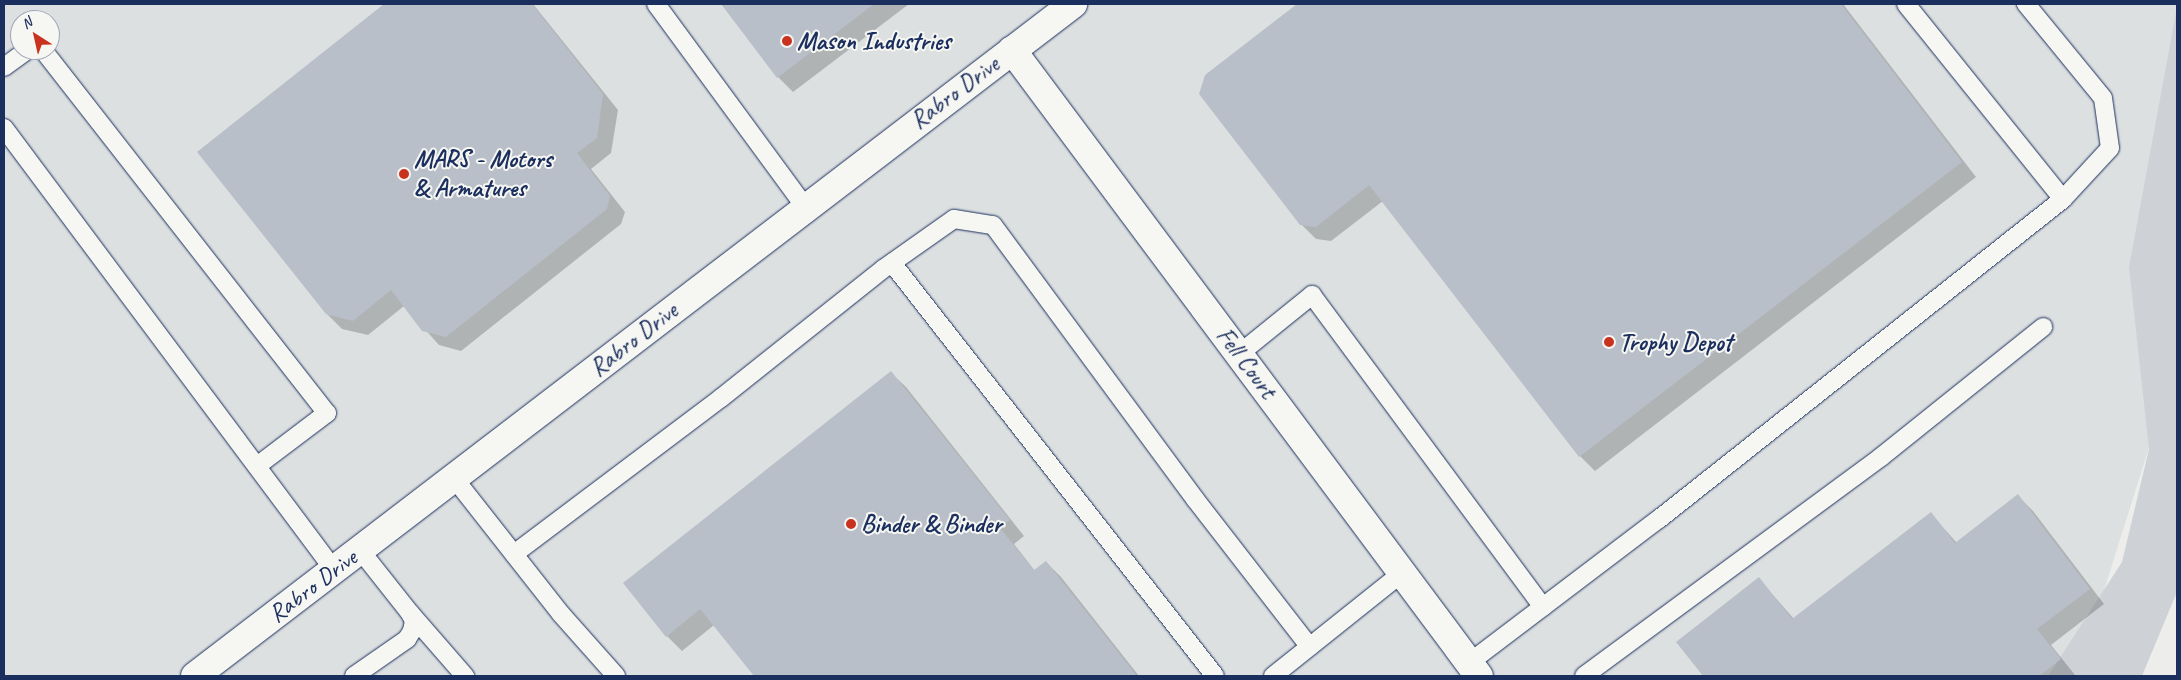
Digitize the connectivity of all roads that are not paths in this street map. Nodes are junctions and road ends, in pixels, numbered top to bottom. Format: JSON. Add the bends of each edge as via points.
{"nodes":[{"id":1,"x":656,"y":4,"type":"edge"},
{"id":2,"x":1073,"y":4,"type":"edge"},
{"id":3,"x":1906,"y":4,"type":"edge"},
{"id":4,"x":2026,"y":4,"type":"edge"},
{"id":5,"x":1012,"y":50,"type":"junction"},
{"id":6,"x":51,"y":60,"type":"edge"},
{"id":7,"x":4,"y":128,"type":"edge"},
{"id":8,"x":2063,"y":199,"type":"junction"},
{"id":9,"x":806,"y":208,"type":"junction"},
{"id":10,"x":892,"y":263,"type":"junction"},
{"id":11,"x":2043,"y":327,"type":"dead end"},
{"id":12,"x":1239,"y":354,"type":"junction"},
{"id":13,"x":257,"y":466,"type":"junction"},
{"id":14,"x":454,"y":478,"type":"junction"},
{"id":15,"x":360,"y":550,"type":"junction"},
{"id":16,"x":514,"y":554,"type":"junction"},
{"id":17,"x":334,"y":570,"type":"junction"},
{"id":18,"x":1402,"y":573,"type":"junction"},
{"id":19,"x":1543,"y":607,"type":"junction"},
{"id":20,"x":410,"y":613,"type":"junction"},
{"id":21,"x":1310,"y":647,"type":"junction"},
{"id":22,"x":1474,"y":670,"type":"edge"},
{"id":23,"x":195,"y":676,"type":"edge"},
{"id":24,"x":354,"y":676,"type":"edge"},
{"id":25,"x":465,"y":676,"type":"edge"},
{"id":26,"x":616,"y":676,"type":"edge"},
{"id":27,"x":1215,"y":676,"type":"edge"},
{"id":28,"x":1273,"y":676,"type":"edge"},
{"id":29,"x":1584,"y":676,"type":"edge"}],
"edges":[{"from":1,"to":9,"type":"lane"},
{"from":2,"to":5,"type":"street","name":"Rabro Drive"},
{"from":3,"to":8,"type":"lane"},
{"from":4,"to":8,"type":"lane","via":[[2104,98],[2110,148]]},
{"from":5,"to":9,"type":"street","name":"Rabro Drive"},
{"from":5,"to":12,"type":"street","name":"Fell Court"},
{"from":6,"to":13,"type":"lane","via":[[327,413]]},
{"from":7,"to":13,"type":"lane"},
{"from":8,"to":19,"type":"lane","via":[[1667,513]]},
{"from":9,"to":14,"type":"street","name":"Rabro Drive"},
{"from":10,"to":16,"type":"lane","via":[[721,398]]},
{"from":10,"to":21,"type":"lane","via":[[954,219],[993,225],[1195,499]]},
{"from":10,"to":27,"type":"lane"},
{"from":11,"to":29,"type":"lane","via":[[1881,457]]},
{"from":12,"to":18,"type":"street","name":"Fell Court"},
{"from":12,"to":19,"type":"lane","via":[[1312,295]]},
{"from":13,"to":17,"type":"lane"},
{"from":14,"to":15,"type":"street","name":"Rabro Drive"},
{"from":14,"to":16,"type":"lane"},
{"from":15,"to":17,"type":"street","name":"Rabro Drive"},
{"from":15,"to":20,"type":"lane"},
{"from":16,"to":26,"type":"lane"},
{"from":17,"to":23,"type":"street","name":"Rabro Drive"},
{"from":18,"to":21,"type":"lane"},
{"from":18,"to":22,"type":"street","name":"Fell Court"},
{"from":19,"to":22,"type":"lane"},
{"from":20,"to":24,"type":"lane","via":[[414,621],[407,639]]},
{"from":20,"to":25,"type":"lane"},
{"from":21,"to":28,"type":"lane"}]}
